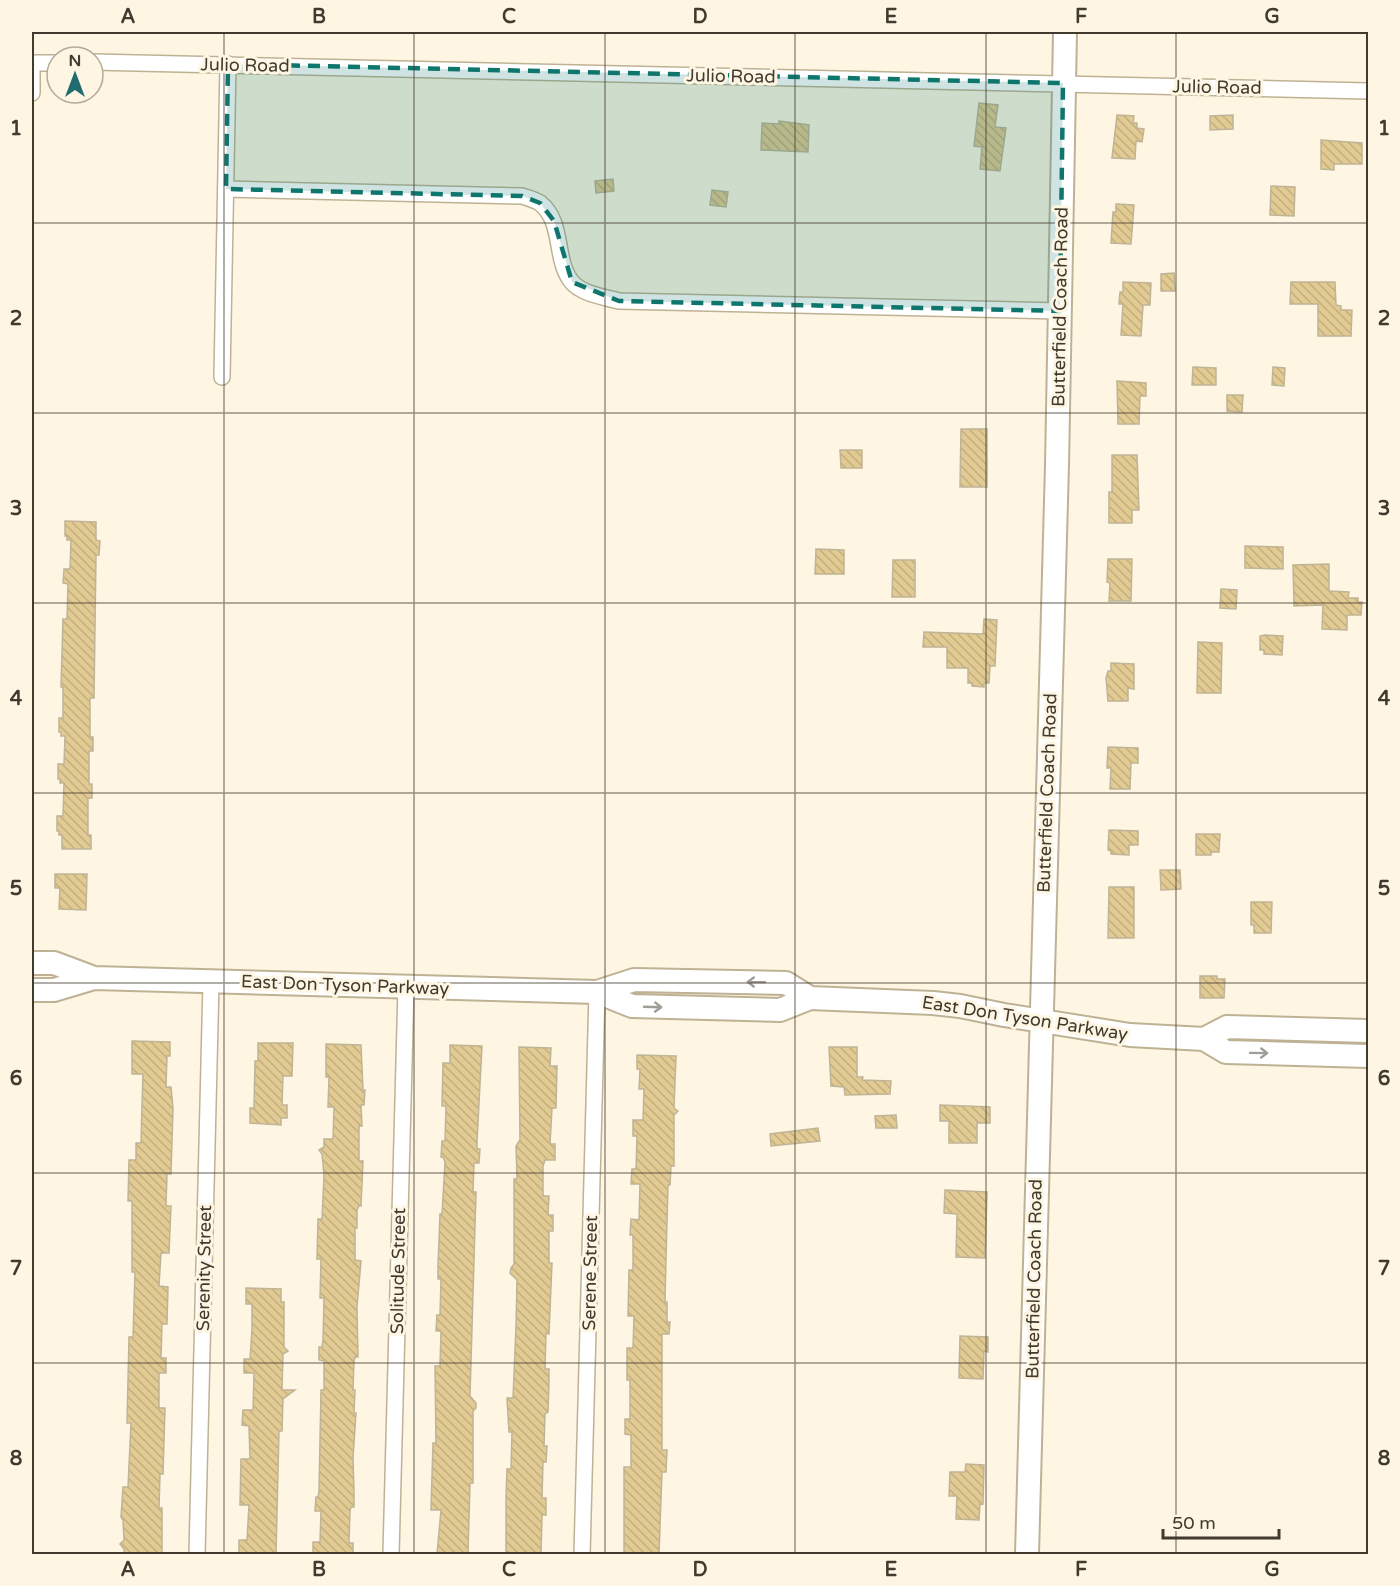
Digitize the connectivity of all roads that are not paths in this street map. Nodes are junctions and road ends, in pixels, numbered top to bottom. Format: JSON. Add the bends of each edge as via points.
{"nodes":[{"id":1,"x":1065,"y":32,"type":"edge"},
{"id":2,"x":105,"y":62,"type":"edge"},
{"id":3,"x":32,"y":63,"type":"edge"},
{"id":4,"x":228,"y":64,"type":"junction"},
{"id":5,"x":1063,"y":84,"type":"junction"},
{"id":6,"x":1368,"y":91,"type":"edge"},
{"id":7,"x":32,"y":93,"type":"edge"},
{"id":8,"x":226,"y":189,"type":"junction"},
{"id":9,"x":1060,"y":311,"type":"junction"},
{"id":10,"x":222,"y":377,"type":"dead end"},
{"id":11,"x":32,"y":963,"type":"edge"},
{"id":12,"x":94,"y":978,"type":"junction"},
{"id":13,"x":211,"y":982,"type":"junction"},
{"id":14,"x":406,"y":987,"type":"junction"},
{"id":15,"x":32,"y":990,"type":"edge"},
{"id":16,"x":597,"y":992,"type":"junction"},
{"id":17,"x":1041,"y":1021,"type":"junction"},
{"id":18,"x":1368,"y":1031,"type":"edge"},
{"id":19,"x":1204,"y":1039,"type":"junction"},
{"id":20,"x":1368,"y":1056,"type":"edge"},
{"id":21,"x":197,"y":1554,"type":"edge"},
{"id":22,"x":391,"y":1554,"type":"edge"},
{"id":23,"x":582,"y":1554,"type":"edge"},
{"id":24,"x":1028,"y":1554,"type":"edge"}],
"edges":[{"from":1,"to":5,"type":"main road","name":"Butterfield Coach Road"},
{"from":2,"to":4,"type":"street","name":"Julio Road"},
{"from":3,"to":7,"type":"street"},
{"from":4,"to":5,"type":"street","name":"Julio Road"},
{"from":4,"to":8,"type":"street"},
{"from":5,"to":6,"type":"street","name":"Julio Road"},
{"from":5,"to":9,"type":"main road","name":"Butterfield Coach Road"},
{"from":8,"to":9,"type":"street","via":[[522,196],[540,204],[554,221],[562,260],[572,282],[586,292],[619,301]]},
{"from":8,"to":10,"type":"street"},
{"from":9,"to":17,"type":"main road","name":"Butterfield Coach Road"},
{"from":11,"to":12,"type":"main road","name":"East Don Tyson Parkway","via":[[54,963]]},
{"from":12,"to":13,"type":"main road","name":"East Don Tyson Parkway"},
{"from":12,"to":15,"type":"main road","name":"East Don Tyson Parkway","via":[[54,990]]},
{"from":13,"to":14,"type":"main road","name":"East Don Tyson Parkway"},
{"from":13,"to":21,"type":"street","name":"Serenity Street"},
{"from":14,"to":16,"type":"main road","name":"East Don Tyson Parkway"},
{"from":14,"to":22,"type":"street","name":"Solitude Street"},
{"from":16,"to":17,"type":"main road","name":"East Don Tyson Parkway","via":[[632,1006],[780,1010],[810,998],[889,1000],[951,1005]]},
{"from":16,"to":23,"type":"street","name":"Serene Street"},
{"from":17,"to":19,"type":"main road","name":"East Don Tyson Parkway","via":[[1150,1037]]},
{"from":17,"to":24,"type":"main road","name":"Butterfield Coach Road"},
{"from":18,"to":19,"type":"main road","name":"East Don Tyson Parkway","via":[[1227,1027]]},
{"from":19,"to":20,"type":"main road","name":"East Don Tyson Parkway","one_way":true,"via":[[1226,1052]]}]}
